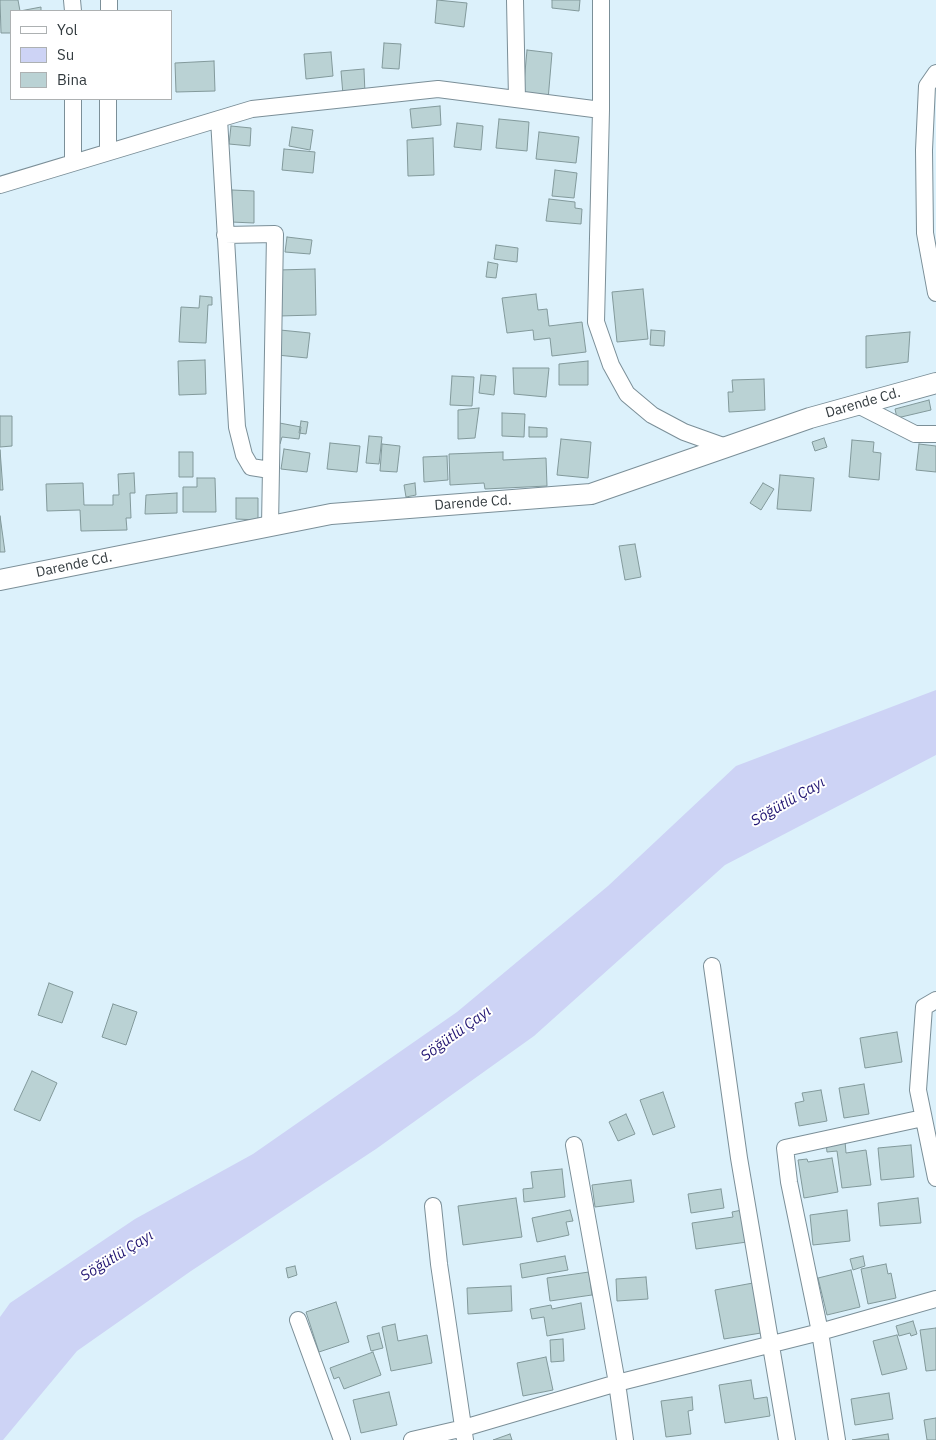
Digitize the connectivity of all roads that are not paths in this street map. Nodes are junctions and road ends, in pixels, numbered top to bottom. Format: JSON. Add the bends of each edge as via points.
{"nodes":[{"id":1,"x":515,"y":0,"type":"edge"},
{"id":2,"x":601,"y":0,"type":"edge"},
{"id":3,"x":936,"y":73,"type":"edge"},
{"id":4,"x":73,"y":100,"type":"edge"},
{"id":5,"x":108,"y":100,"type":"edge"},
{"id":6,"x":518,"y":100,"type":"junction"},
{"id":7,"x":601,"y":110,"type":"junction"},
{"id":8,"x":220,"y":119,"type":"junction"},
{"id":9,"x":108,"y":152,"type":"junction"},
{"id":10,"x":72,"y":163,"type":"junction"},
{"id":11,"x":0,"y":185,"type":"edge"},
{"id":12,"x":225,"y":235,"type":"junction"},
{"id":13,"x":936,"y":293,"type":"edge"},
{"id":14,"x":936,"y":383,"type":"edge"},
{"id":15,"x":858,"y":404,"type":"junction"},
{"id":16,"x":936,"y":434,"type":"edge"},
{"id":17,"x":726,"y":447,"type":"junction"},
{"id":18,"x":270,"y":470,"type":"junction"},
{"id":19,"x":270,"y":526,"type":"junction"},
{"id":20,"x":0,"y":580,"type":"edge"},
{"id":21,"x":712,"y":966,"type":"dead end"},
{"id":22,"x":936,"y":1000,"type":"edge"},
{"id":23,"x":929,"y":1126,"type":"edge"},
{"id":24,"x":574,"y":1146,"type":"dead end"},
{"id":25,"x":936,"y":1178,"type":"edge"},
{"id":26,"x":433,"y":1206,"type":"dead end"},
{"id":27,"x":936,"y":1299,"type":"edge"},
{"id":28,"x":298,"y":1320,"type":"dead end"},
{"id":29,"x":820,"y":1332,"type":"junction"},
{"id":30,"x":772,"y":1345,"type":"junction"},
{"id":31,"x":617,"y":1383,"type":"junction"},
{"id":32,"x":465,"y":1434,"type":"edge"},
{"id":33,"x":342,"y":1440,"type":"edge"},
{"id":34,"x":412,"y":1440,"type":"edge"},
{"id":35,"x":625,"y":1440,"type":"edge"},
{"id":36,"x":787,"y":1440,"type":"edge"},
{"id":37,"x":837,"y":1440,"type":"edge"}],
"edges":[{"from":1,"to":6,"type":"street"},
{"from":2,"to":7,"type":"street"},
{"from":3,"to":13,"type":"street","via":[[927,86],[924,150],[925,233]]},
{"from":4,"to":10,"type":"street"},
{"from":5,"to":9,"type":"street"},
{"from":6,"to":7,"type":"street"},
{"from":6,"to":8,"type":"street","via":[[438,89],[252,109]]},
{"from":7,"to":17,"type":"street","via":[[596,322],[611,365],[627,394],[652,415],[684,432]]},
{"from":8,"to":9,"type":"street"},
{"from":8,"to":12,"type":"street"},
{"from":9,"to":10,"type":"street"},
{"from":10,"to":11,"type":"street"},
{"from":12,"to":18,"type":"street","via":[[237,427],[244,455],[251,467]]},
{"from":12,"to":18,"type":"street","via":[[276,234]]},
{"from":14,"to":15,"type":"street","name":"Darende Cd."},
{"from":15,"to":16,"type":"street","via":[[915,434]]},
{"from":15,"to":17,"type":"street","name":"Darende Cd."},
{"from":17,"to":19,"type":"street","name":"Darende Cd.","via":[[591,494],[331,514]]},
{"from":18,"to":19,"type":"street"},
{"from":19,"to":20,"type":"street","name":"Darende Cd."},
{"from":21,"to":30,"type":"street","via":[[739,1158]]},
{"from":22,"to":23,"type":"street","via":[[924,1007],[918,1090]]},
{"from":23,"to":25,"type":"street"},
{"from":23,"to":29,"type":"street","via":[[785,1148]]},
{"from":24,"to":31,"type":"street"},
{"from":26,"to":32,"type":"street"},
{"from":27,"to":29,"type":"street"},
{"from":28,"to":33,"type":"street"},
{"from":29,"to":30,"type":"street"},
{"from":29,"to":37,"type":"street"},
{"from":30,"to":31,"type":"street"},
{"from":30,"to":36,"type":"street"},
{"from":31,"to":32,"type":"street"},
{"from":31,"to":35,"type":"street"},
{"from":32,"to":34,"type":"street"}]}
